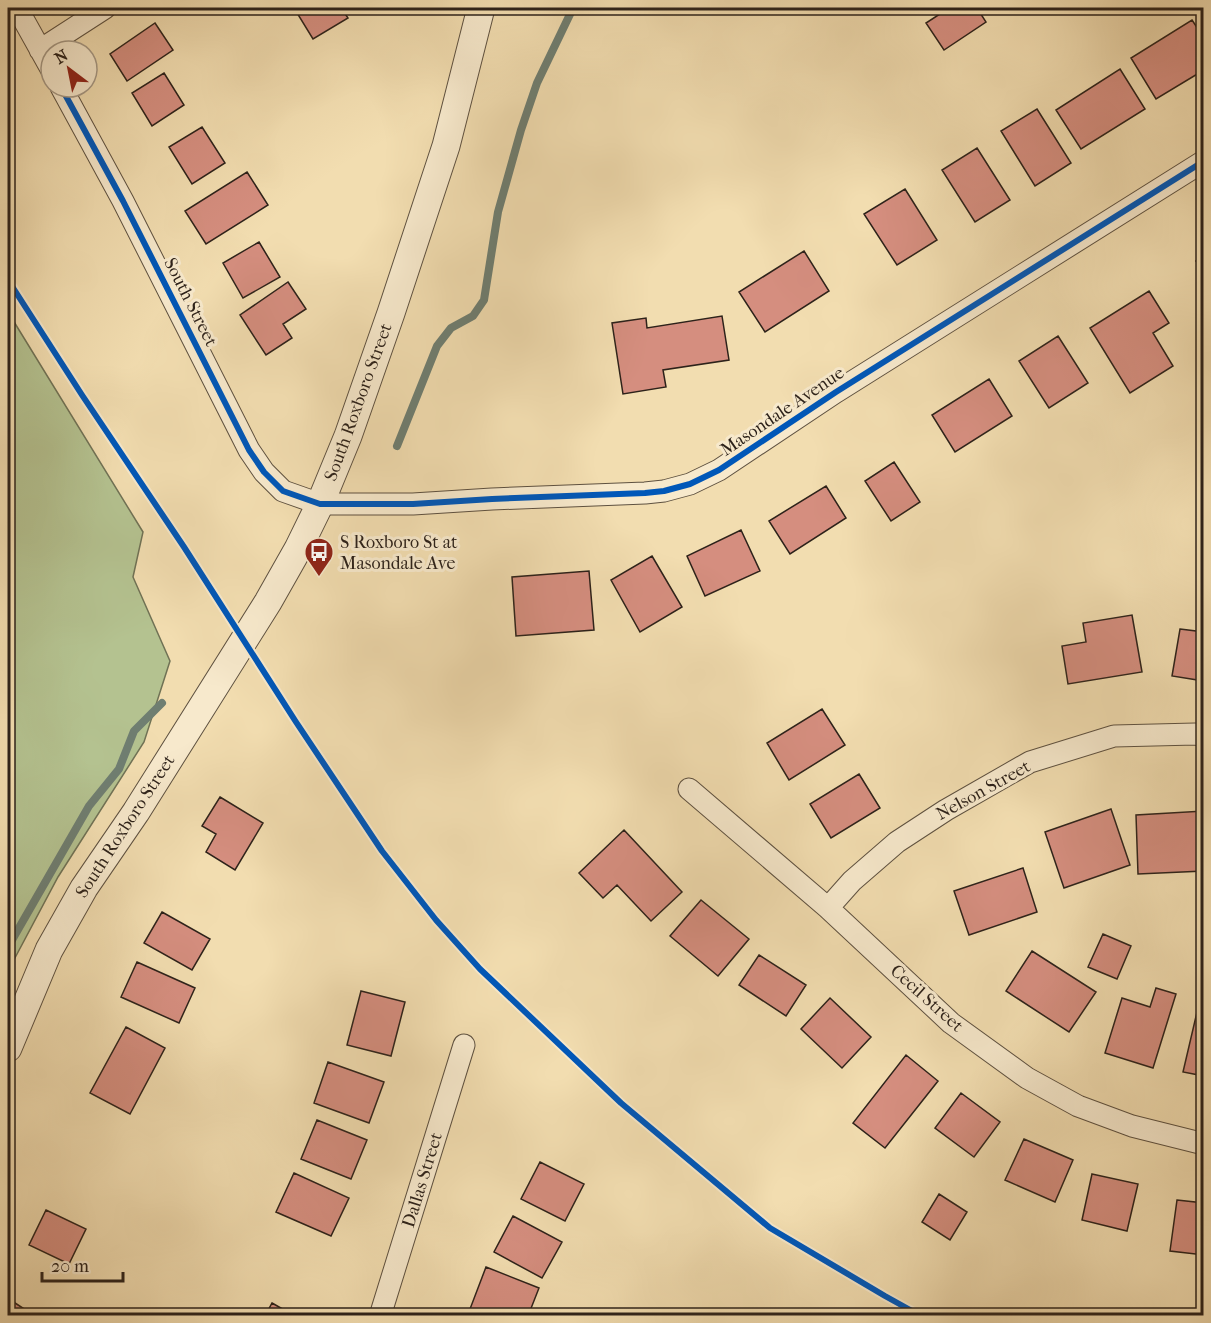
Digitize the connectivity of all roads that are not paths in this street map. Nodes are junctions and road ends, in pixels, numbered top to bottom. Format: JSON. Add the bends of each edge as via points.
{"nodes":[{"id":1,"x":17,"y":8,"type":"edge"},
{"id":2,"x":105,"y":8,"type":"edge"},
{"id":3,"x":481,"y":8,"type":"edge"},
{"id":4,"x":57,"y":39,"type":"edge"},
{"id":5,"x":39,"y":48,"type":"edge"},
{"id":6,"x":68,"y":99,"type":"edge"},
{"id":7,"x":1203,"y":161,"type":"edge"},
{"id":8,"x":320,"y":504,"type":"junction"},
{"id":9,"x":1203,"y":736,"type":"edge"},
{"id":10,"x":689,"y":789,"type":"dead end"},
{"id":11,"x":828,"y":908,"type":"junction"},
{"id":12,"x":464,"y":1045,"type":"dead end"},
{"id":13,"x":8,"y":1048,"type":"edge"},
{"id":14,"x":1203,"y":1144,"type":"edge"},
{"id":15,"x":380,"y":1316,"type":"edge"}],
"edges":[{"from":1,"to":5,"type":"street"},
{"from":2,"to":4,"type":"street"},
{"from":3,"to":8,"type":"street","name":"South Roxboro Street","via":[[446,146],[352,425]]},
{"from":6,"to":8,"type":"street","name":"South Street","via":[[249,450],[283,491]]},
{"from":7,"to":8,"type":"street","name":"Masondale Avenue","via":[[719,470],[690,484],[645,493],[413,504]]},
{"from":8,"to":13,"type":"street","name":"South Roxboro Street","via":[[268,602],[84,888],[49,950]]},
{"from":9,"to":11,"type":"street","name":"Nelson Street","via":[[1114,736],[1030,762],[897,842]]},
{"from":10,"to":11,"type":"street","name":"Cecil Street"},
{"from":11,"to":14,"type":"street","name":"Cecil Street","via":[[951,1023],[1027,1078],[1078,1106],[1132,1126]]},
{"from":12,"to":15,"type":"street","name":"Dallas Street"}]}
